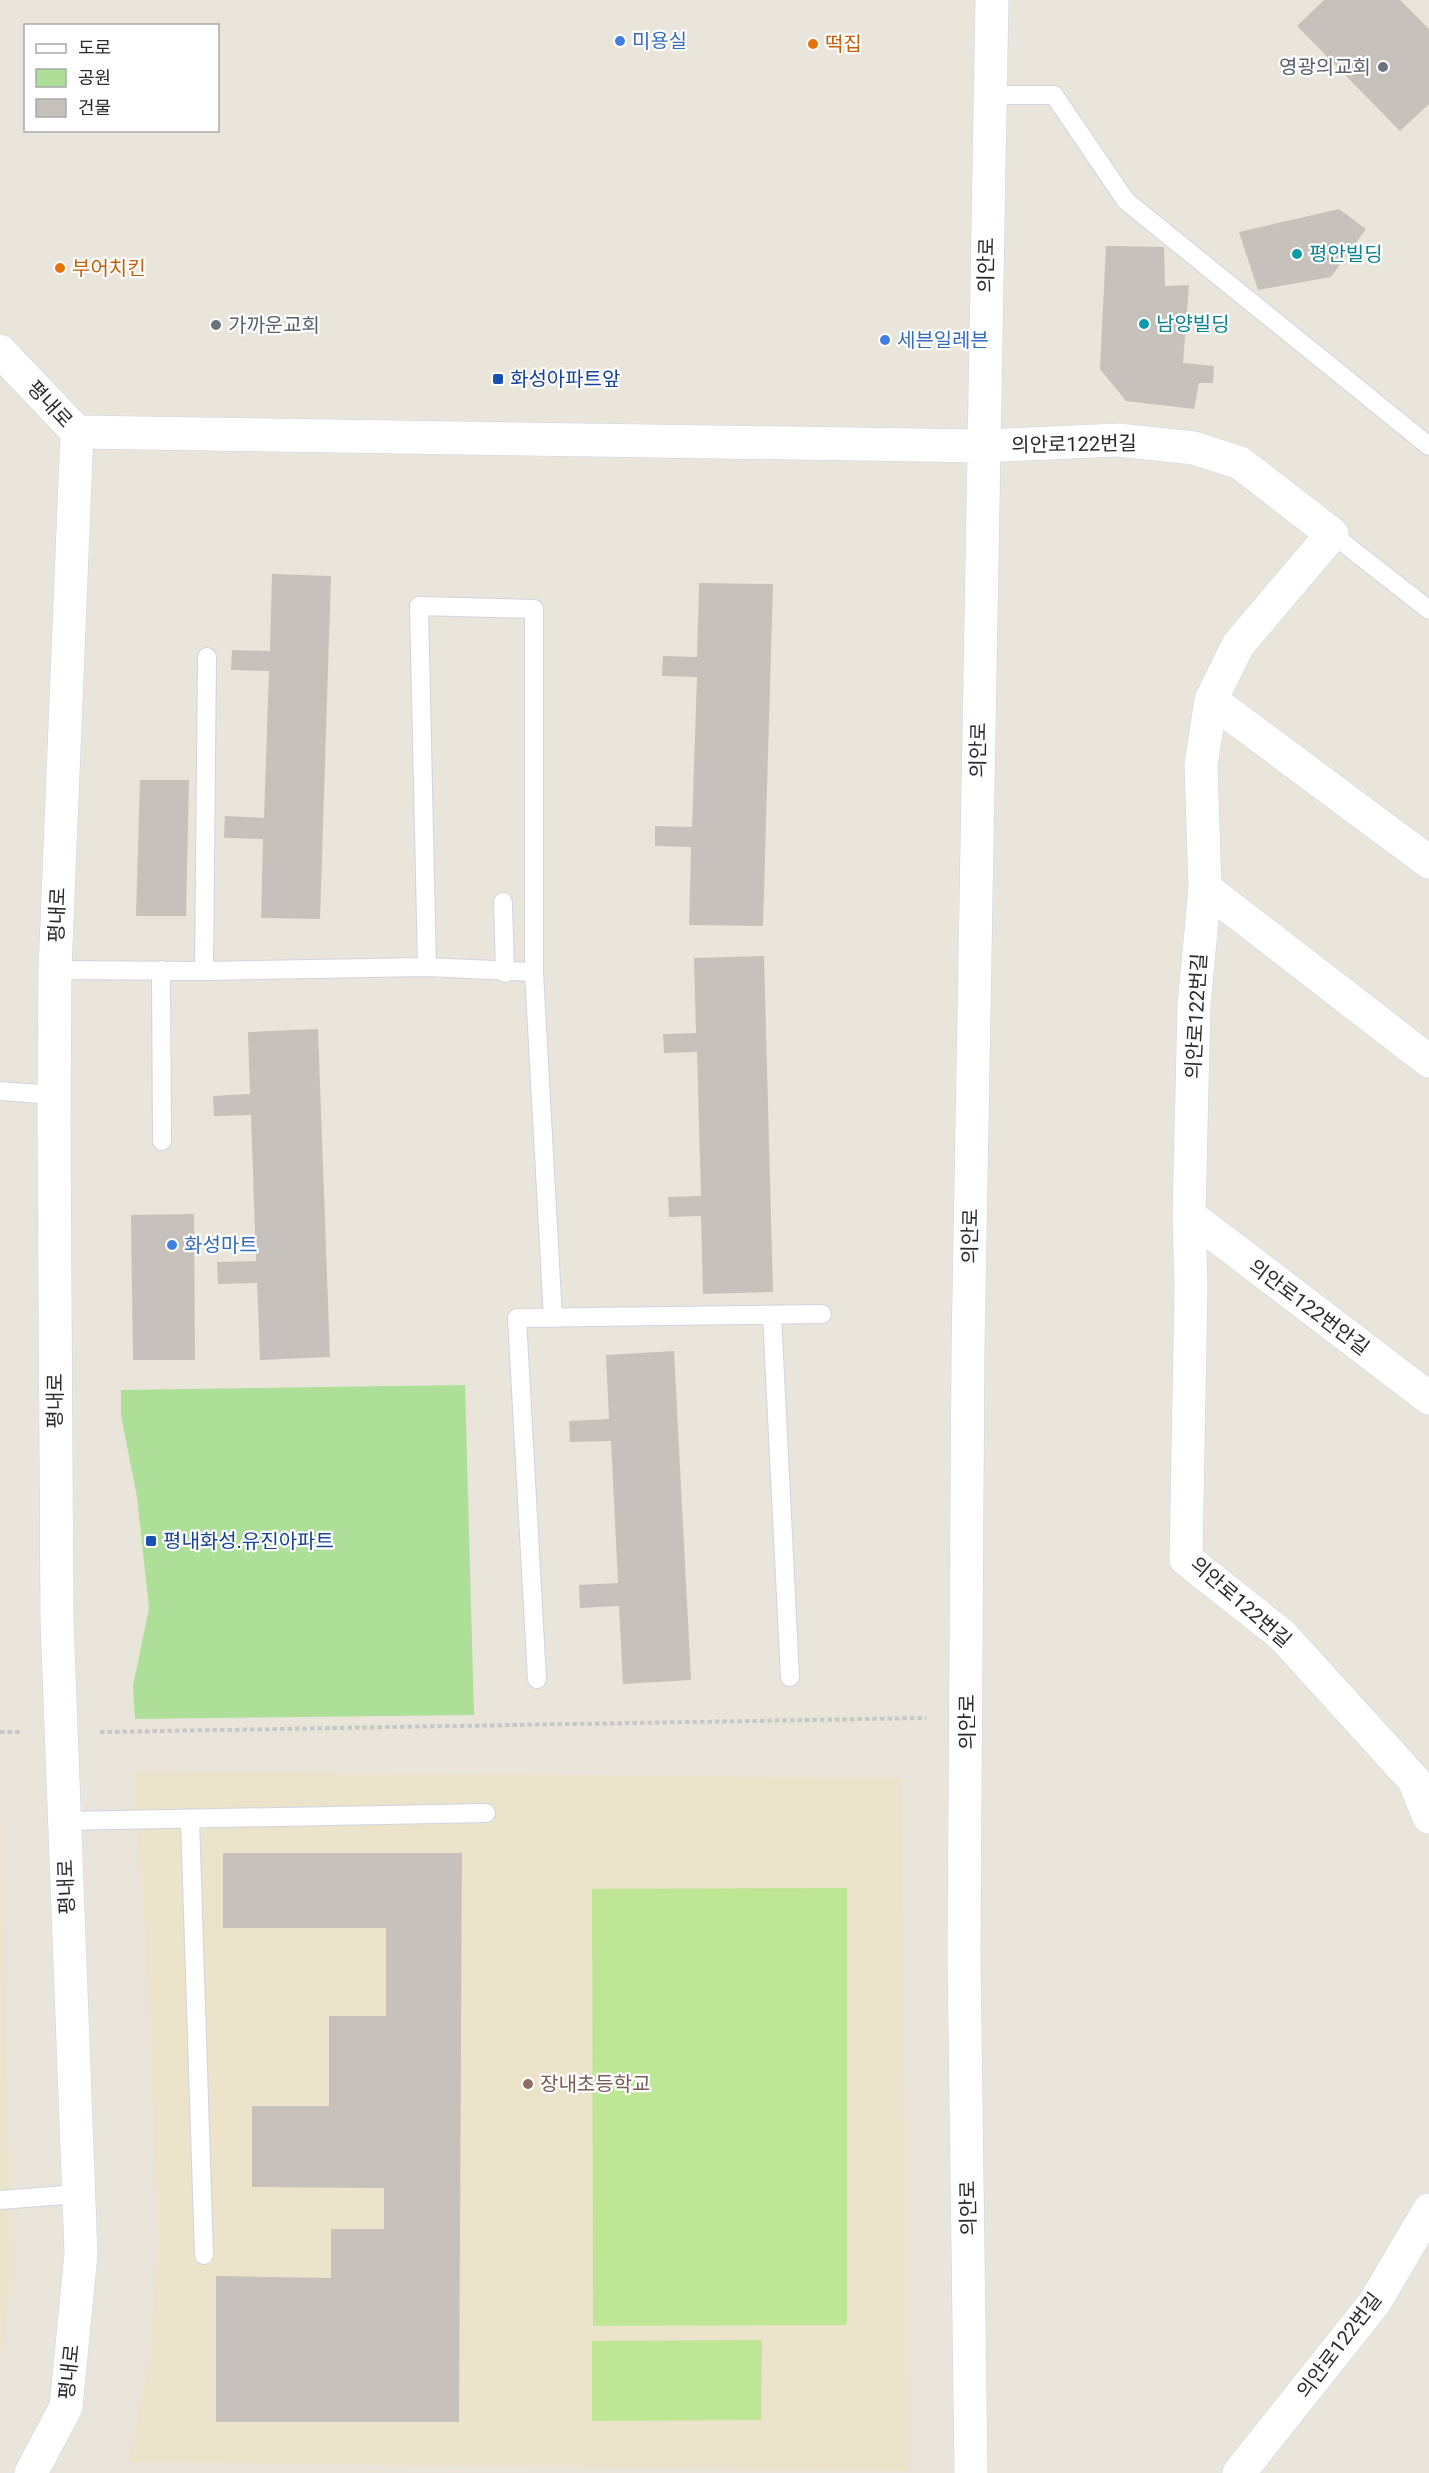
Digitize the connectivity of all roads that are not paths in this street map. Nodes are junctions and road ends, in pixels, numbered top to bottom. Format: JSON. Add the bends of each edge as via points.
{"nodes":[{"id":1,"x":992,"y":0,"type":"edge"},
{"id":2,"x":989,"y":95,"type":"junction"},
{"id":3,"x":0,"y":351,"type":"edge"},
{"id":4,"x":76,"y":432,"type":"junction"},
{"id":5,"x":982,"y":446,"type":"junction"},
{"id":6,"x":1429,"y":446,"type":"edge"},
{"id":7,"x":1332,"y":534,"type":"junction"},
{"id":8,"x":1429,"y":610,"type":"edge"},
{"id":9,"x":207,"y":657,"type":"dead end"},
{"id":10,"x":1211,"y":700,"type":"junction"},
{"id":11,"x":1429,"y":862,"type":"edge"},
{"id":12,"x":1205,"y":888,"type":"junction"},
{"id":13,"x":503,"y":902,"type":"dead end"},
{"id":14,"x":427,"y":967,"type":"junction"},
{"id":15,"x":55,"y":970,"type":"junction"},
{"id":16,"x":161,"y":970,"type":"junction"},
{"id":17,"x":204,"y":971,"type":"junction"},
{"id":18,"x":534,"y":972,"type":"junction"},
{"id":19,"x":505,"y":973,"type":"junction"},
{"id":20,"x":1429,"y":1061,"type":"edge"},
{"id":21,"x":0,"y":1091,"type":"edge"},
{"id":22,"x":54,"y":1095,"type":"junction"},
{"id":23,"x":162,"y":1141,"type":"dead end"},
{"id":24,"x":1189,"y":1215,"type":"junction"},
{"id":25,"x":822,"y":1314,"type":"dead end"},
{"id":26,"x":772,"y":1315,"type":"junction"},
{"id":27,"x":553,"y":1317,"type":"junction"},
{"id":28,"x":1429,"y":1398,"type":"edge"},
{"id":29,"x":790,"y":1677,"type":"dead end"},
{"id":30,"x":537,"y":1680,"type":"dead end"},
{"id":31,"x":486,"y":1813,"type":"dead end"},
{"id":32,"x":1429,"y":1817,"type":"edge"},
{"id":33,"x":190,"y":1819,"type":"junction"},
{"id":34,"x":64,"y":1821,"type":"junction"},
{"id":35,"x":78,"y":2194,"type":"junction"},
{"id":36,"x":0,"y":2199,"type":"edge"},
{"id":37,"x":1429,"y":2210,"type":"edge"},
{"id":38,"x":204,"y":2255,"type":"dead end"},
{"id":39,"x":32,"y":2473,"type":"edge"},
{"id":40,"x":971,"y":2473,"type":"edge"},
{"id":41,"x":1239,"y":2473,"type":"edge"}],
"edges":[{"from":1,"to":2,"type":"street","name":"의안로"},
{"from":2,"to":5,"type":"street","name":"의안로"},
{"from":2,"to":6,"type":"lane","via":[[1054,95],[1126,201]]},
{"from":3,"to":4,"type":"street","name":"평내로"},
{"from":4,"to":5,"type":"street","name":"의안로122번길"},
{"from":4,"to":15,"type":"street","name":"평내로"},
{"from":5,"to":7,"type":"street","name":"의안로122번길","via":[[1118,440],[1194,448],[1240,464]]},
{"from":5,"to":40,"type":"street","name":"의안로","via":[[968,1350],[964,1953]]},
{"from":7,"to":8,"type":"lane"},
{"from":7,"to":10,"type":"street","name":"의안로122번길","via":[[1238,645]]},
{"from":9,"to":17,"type":"lane"},
{"from":10,"to":11,"type":"street"},
{"from":10,"to":12,"type":"street","name":"의안로122번길","via":[[1201,765]]},
{"from":12,"to":20,"type":"street"},
{"from":12,"to":24,"type":"street","name":"의안로122번길","via":[[1194,1005]]},
{"from":13,"to":19,"type":"lane"},
{"from":14,"to":17,"type":"lane"},
{"from":14,"to":18,"type":"lane","via":[[419,606],[534,609]]},
{"from":14,"to":19,"type":"lane"},
{"from":15,"to":16,"type":"lane"},
{"from":15,"to":22,"type":"street","name":"평내로"},
{"from":16,"to":17,"type":"lane"},
{"from":16,"to":23,"type":"lane"},
{"from":18,"to":19,"type":"lane"},
{"from":18,"to":27,"type":"lane"},
{"from":21,"to":22,"type":"lane"},
{"from":22,"to":34,"type":"street","name":"평내로","via":[[57,1609]]},
{"from":24,"to":28,"type":"street","name":"의안로122번안길"},
{"from":24,"to":32,"type":"street","name":"의안로122번길","via":[[1186,1559],[1282,1635],[1414,1780]]},
{"from":25,"to":26,"type":"lane"},
{"from":26,"to":27,"type":"lane"},
{"from":26,"to":29,"type":"lane"},
{"from":27,"to":30,"type":"lane","via":[[517,1318]]},
{"from":31,"to":33,"type":"lane"},
{"from":33,"to":34,"type":"lane"},
{"from":33,"to":38,"type":"lane"},
{"from":34,"to":35,"type":"street","name":"평내로"},
{"from":35,"to":36,"type":"lane"},
{"from":35,"to":39,"type":"street","name":"평내로","via":[[81,2254],[66,2407]]},
{"from":37,"to":41,"type":"street","name":"의안로122번길","via":[[1375,2302]]}]}
